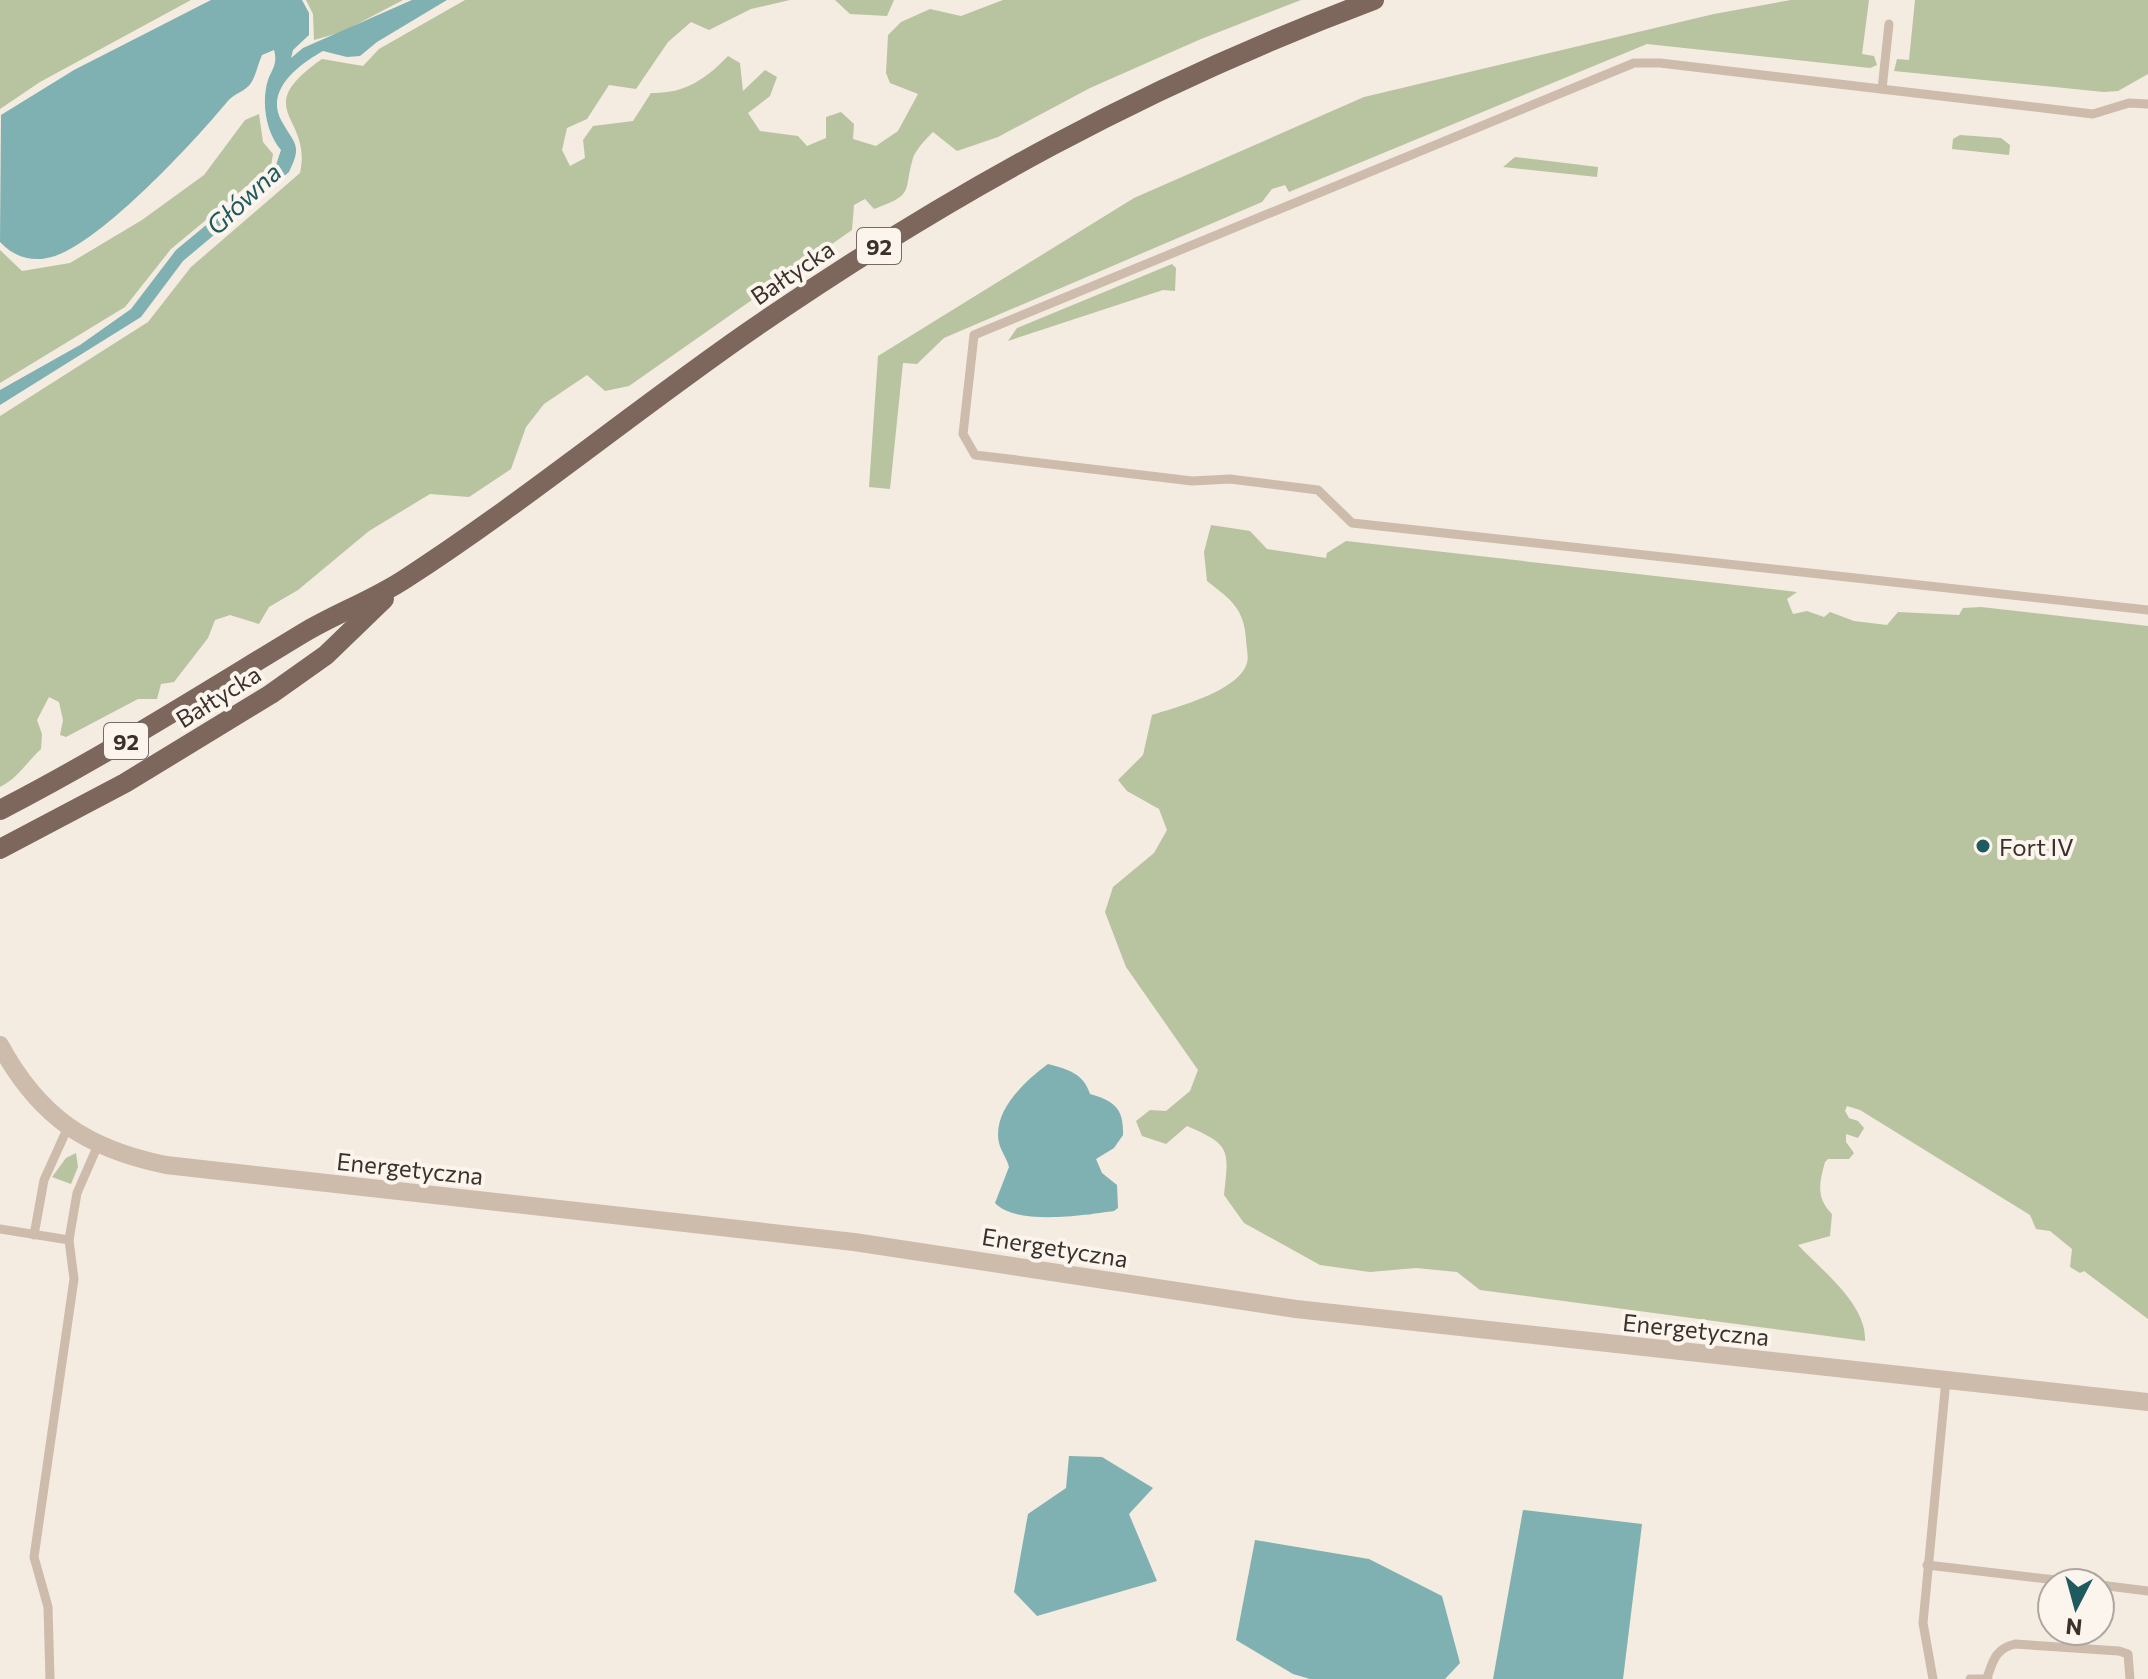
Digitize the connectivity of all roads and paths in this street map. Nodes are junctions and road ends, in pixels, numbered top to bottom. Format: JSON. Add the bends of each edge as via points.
{"nodes":[{"id":1,"x":1374,"y":0,"type":"edge"},
{"id":2,"x":1889,"y":24,"type":"dead end"},
{"id":3,"x":1882,"y":89,"type":"junction"},
{"id":4,"x":2148,"y":104,"type":"edge"},
{"id":5,"x":401,"y":582,"type":"junction"},
{"id":6,"x":2148,"y":610,"type":"edge"},
{"id":7,"x":0,"y":810,"type":"edge"},
{"id":8,"x":0,"y":849,"type":"edge"},
{"id":9,"x":0,"y":1045,"type":"edge"},
{"id":10,"x":68,"y":1127,"type":"junction"},
{"id":11,"x":98,"y":1145,"type":"junction"},
{"id":12,"x":0,"y":1229,"type":"edge"},
{"id":13,"x":34,"y":1235,"type":"junction"},
{"id":14,"x":69,"y":1240,"type":"junction"},
{"id":15,"x":1946,"y":1380,"type":"junction"},
{"id":16,"x":2148,"y":1402,"type":"edge"},
{"id":17,"x":1927,"y":1565,"type":"junction"},
{"id":18,"x":2036,"y":1578,"type":"edge"},
{"id":19,"x":2116,"y":1587,"type":"edge"},
{"id":20,"x":2148,"y":1591,"type":"edge"},
{"id":21,"x":50,"y":1679,"type":"edge"},
{"id":22,"x":1933,"y":1679,"type":"edge"},
{"id":23,"x":1970,"y":1679,"type":"edge"},
{"id":24,"x":1987,"y":1679,"type":"edge"},
{"id":25,"x":2130,"y":1679,"type":"edge"}],
"edges":[{"from":1,"to":5,"type":"main road","name":"Bałtycka","number":"92","via":[[1181,78],[959,196],[749,331]]},
{"from":2,"to":3,"type":"lane"},
{"from":3,"to":4,"type":"lane","via":[[2093,114],[2129,103]]},
{"from":3,"to":6,"type":"lane","via":[[1634,63],[974,335],[963,434],[975,455],[991,458],[1318,490],[1352,523]]},
{"from":5,"to":7,"type":"main road","name":"Bałtycka","number":"92","via":[[310,629],[145,731]]},
{"from":5,"to":8,"type":"main road","name":"Bałtycka","number":"92","via":[[326,655],[271,694],[125,783]]},
{"from":9,"to":10,"type":"street","name":"Energetyczna","via":[[35,1098]]},
{"from":10,"to":11,"type":"street","name":"Energetyczna"},
{"from":10,"to":13,"type":"lane","via":[[44,1180]]},
{"from":11,"to":14,"type":"lane","via":[[77,1193]]},
{"from":11,"to":15,"type":"street","name":"Energetyczna","via":[[166,1165],[854,1242],[1296,1309]]},
{"from":12,"to":13,"type":"lane"},
{"from":13,"to":14,"type":"lane"},
{"from":14,"to":21,"type":"lane","via":[[74,1279],[34,1557],[48,1607]]},
{"from":15,"to":16,"type":"street","name":"Energetyczna"},
{"from":15,"to":17,"type":"lane"},
{"from":17,"to":18,"type":"lane"},
{"from":17,"to":22,"type":"lane","via":[[1923,1623]]},
{"from":19,"to":20,"type":"lane"},
{"from":23,"to":24,"type":"lane"},
{"from":24,"to":25,"type":"lane","via":[[2002,1647],[2015,1644],[2119,1651],[2128,1654]]}]}
